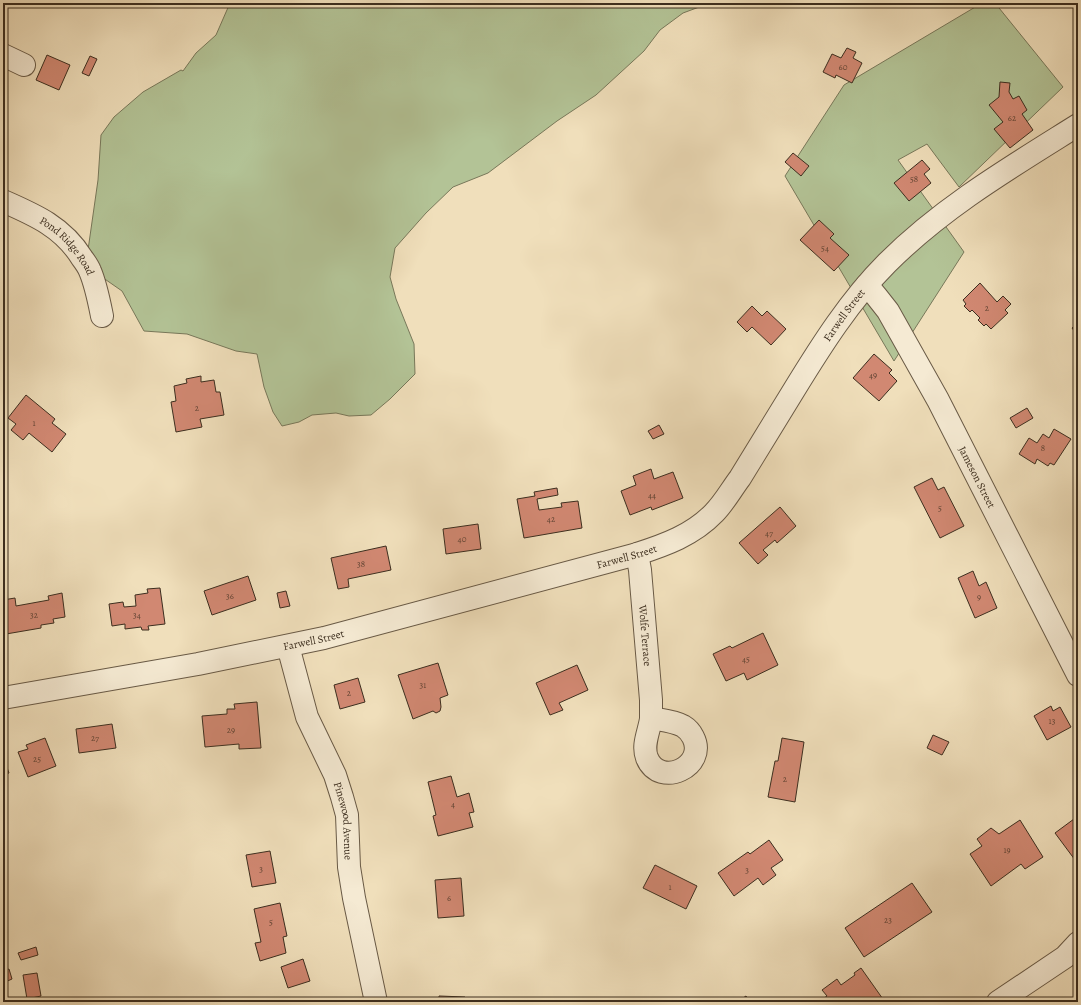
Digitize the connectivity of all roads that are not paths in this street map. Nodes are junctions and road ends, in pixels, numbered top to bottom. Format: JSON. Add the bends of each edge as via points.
{"nodes":[{"id":1,"x":3,"y":55,"type":"edge"},
{"id":2,"x":24,"y":65,"type":"dead end"},
{"id":3,"x":1078,"y":125,"type":"edge"},
{"id":4,"x":3,"y":201,"type":"edge"},
{"id":5,"x":866,"y":286,"type":"junction"},
{"id":6,"x":102,"y":316,"type":"dead end"},
{"id":7,"x":637,"y":554,"type":"junction"},
{"id":8,"x":288,"y":646,"type":"junction"},
{"id":9,"x":1078,"y":675,"type":"edge"},
{"id":10,"x":3,"y":698,"type":"edge"},
{"id":11,"x":651,"y":718,"type":"junction"},
{"id":12,"x":1078,"y":943,"type":"edge"},
{"id":13,"x":376,"y":1002,"type":"edge"},
{"id":14,"x":998,"y":1002,"type":"edge"}],
"edges":[{"from":1,"to":2,"type":"street"},
{"from":3,"to":5,"type":"street","name":"Farwell Street","via":[[964,198],[908,243]]},
{"from":4,"to":6,"type":"street","name":"Pond Ridge Road","via":[[42,220],[64,235],[90,270]]},
{"from":5,"to":7,"type":"street","name":"Farwell Street","via":[[822,345],[740,478],[714,513],[679,538]]},
{"from":5,"to":9,"type":"street","name":"Jameson Street","via":[[888,311],[938,400]]},
{"from":7,"to":8,"type":"street","name":"Farwell Street"},
{"from":7,"to":11,"type":"street","name":"Wolfe Terrace","via":[[641,577]]},
{"from":8,"to":10,"type":"street","name":"Farwell Street"},
{"from":8,"to":13,"type":"street","name":"Pinewood Avenue","via":[[307,717],[335,776],[347,815],[349,867]]},
{"from":11,"to":11,"type":"street","name":"Wolfe Terrace","via":[[645,741],[647,759],[660,771],[679,772],[688,766],[693,758],[695,740],[685,727]]},
{"from":12,"to":14,"type":"street","via":[[1065,957]]}]}
